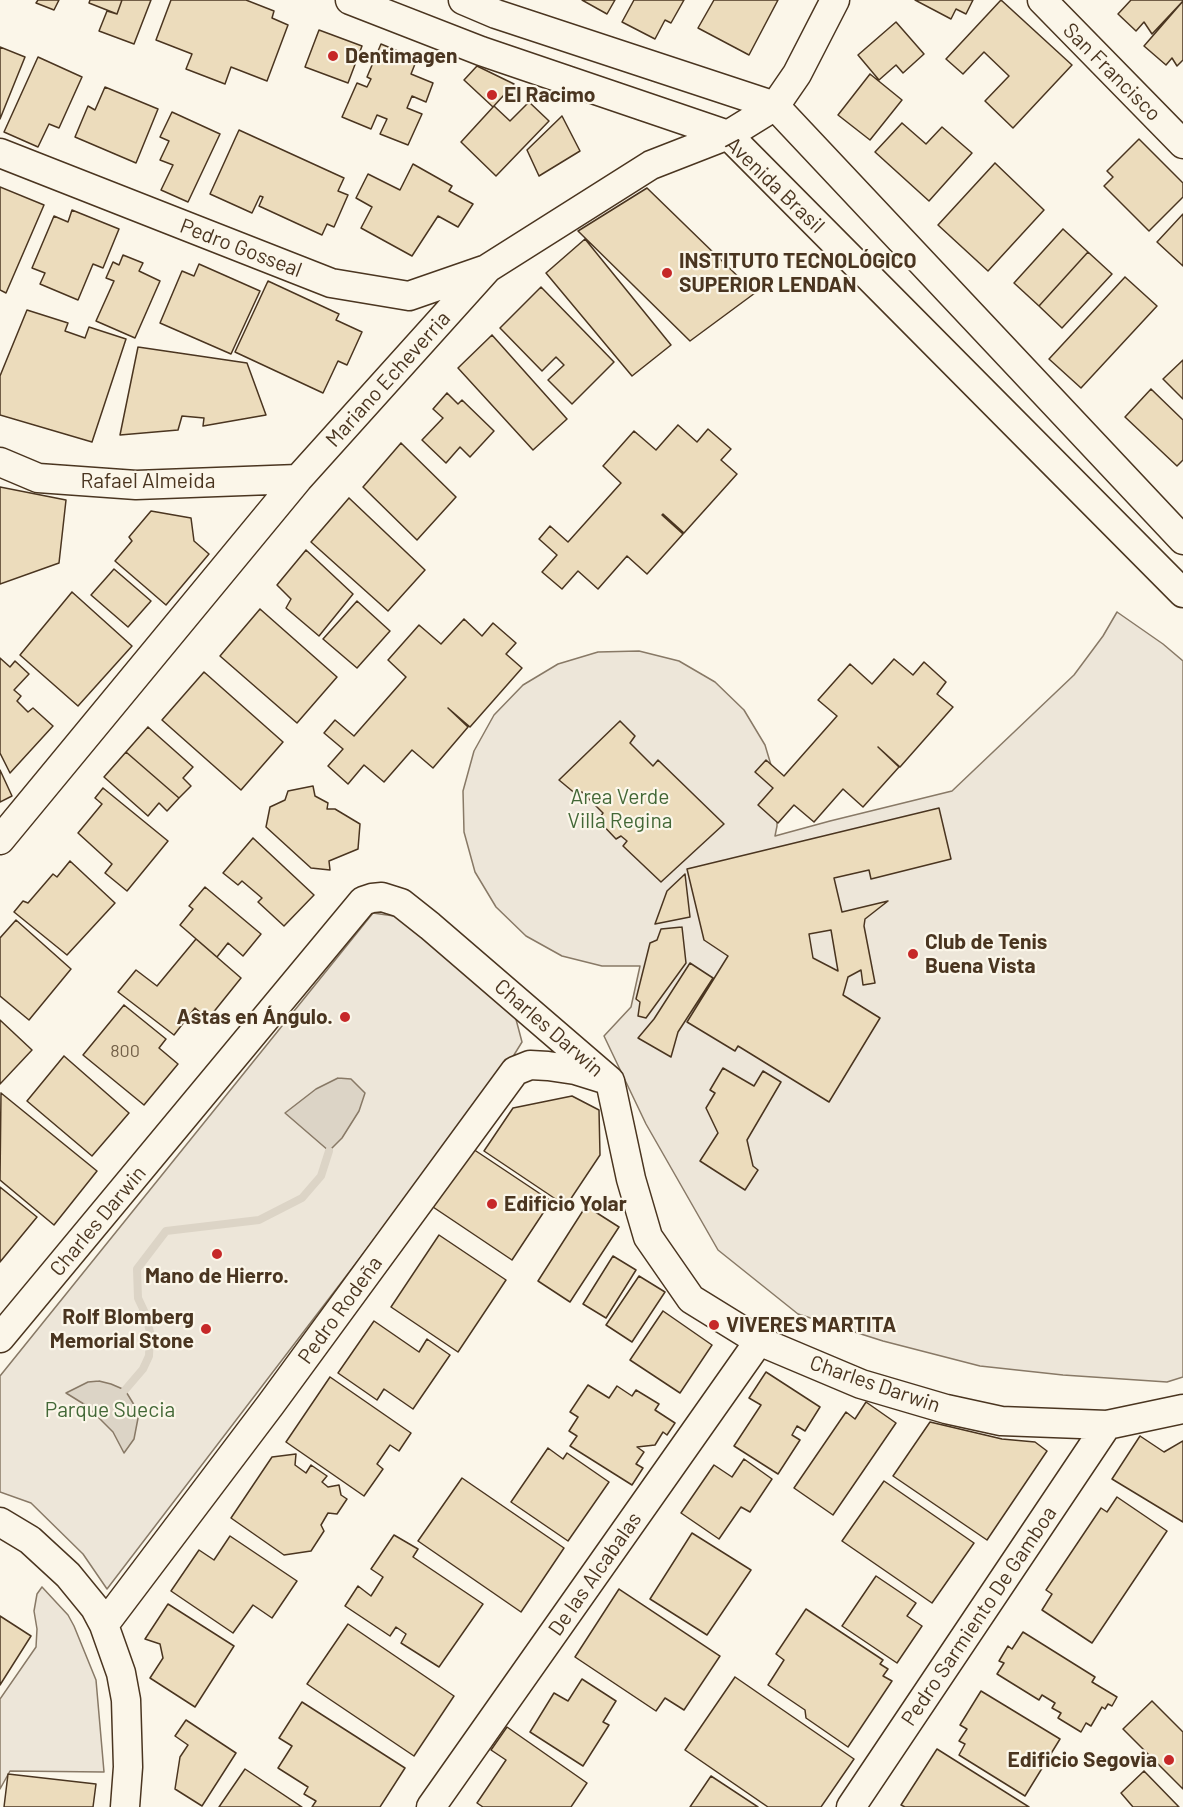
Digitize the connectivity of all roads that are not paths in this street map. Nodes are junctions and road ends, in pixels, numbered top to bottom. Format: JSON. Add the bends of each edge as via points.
{"nodes":[{"id":1,"x":350,"y":0,"type":"edge"},
{"id":2,"x":463,"y":0,"type":"edge"},
{"id":3,"x":835,"y":0,"type":"edge"},
{"id":4,"x":1042,"y":0,"type":"edge"},
{"id":5,"x":775,"y":106,"type":"junction"},
{"id":6,"x":728,"y":135,"type":"junction"},
{"id":7,"x":1183,"y":144,"type":"edge"},
{"id":8,"x":0,"y":153,"type":"edge"},
{"id":9,"x":488,"y":268,"type":"junction"},
{"id":10,"x":0,"y":462,"type":"edge"},
{"id":11,"x":298,"y":479,"type":"junction"},
{"id":12,"x":1180,"y":530,"type":"edge"},
{"id":13,"x":1183,"y":593,"type":"edge"},
{"id":14,"x":0,"y":840,"type":"edge"},
{"id":15,"x":610,"y":1081,"type":"junction"},
{"id":16,"x":0,"y":1338,"type":"edge"},
{"id":17,"x":759,"y":1341,"type":"junction"},
{"id":18,"x":1183,"y":1409,"type":"edge"},
{"id":19,"x":1107,"y":1425,"type":"junction"},
{"id":20,"x":0,"y":1521,"type":"edge"},
{"id":21,"x":104,"y":1625,"type":"junction"},
{"id":22,"x":125,"y":1807,"type":"edge"},
{"id":23,"x":430,"y":1807,"type":"edge"},
{"id":24,"x":851,"y":1807,"type":"edge"}],
"edges":[{"from":1,"to":6,"type":"street","name":"Avenida Brasil","via":[[481,51]]},
{"from":2,"to":5,"type":"street"},
{"from":3,"to":5,"type":"street","name":"Mariano Echeverria","via":[[797,74]]},
{"from":4,"to":7,"type":"street","name":"San Francisco"},
{"from":5,"to":6,"type":"street","name":"Mariano Echeverria"},
{"from":5,"to":12,"type":"street"},
{"from":6,"to":9,"type":"street","name":"Mariano Echeverria","via":[[651,165]]},
{"from":6,"to":13,"type":"street","name":"Avenida Brasil"},
{"from":8,"to":9,"type":"street","name":"Pedro Gosseal","via":[[331,283],[409,296]]},
{"from":9,"to":11,"type":"street","name":"Mariano Echeverria"},
{"from":10,"to":11,"type":"street","name":"Rafael Almeida","via":[[38,478],[136,485]]},
{"from":11,"to":14,"type":"street","name":"Mariano Echeverria"},
{"from":15,"to":16,"type":"street","name":"Charles Darwin","via":[[401,903],[372,897],[363,902]]},
{"from":15,"to":17,"type":"street","name":"Charles Darwin","via":[[648,1237],[692,1299]]},
{"from":15,"to":21,"type":"street","name":"Pedro Rodeña","via":[[548,1066],[530,1065],[515,1071]]},
{"from":17,"to":19,"type":"street","name":"Charles Darwin","via":[[861,1384],[946,1409],[1001,1420]]},
{"from":17,"to":23,"type":"street","name":"De las Alcabalas"},
{"from":18,"to":19,"type":"street","name":"Charles Darwin"},
{"from":19,"to":24,"type":"street","name":"Pedro Sarmiento De Gamboa"},
{"from":20,"to":21,"type":"street","via":[[30,1540],[68,1575]]},
{"from":21,"to":22,"type":"street","via":[[126,1700]]}]}
